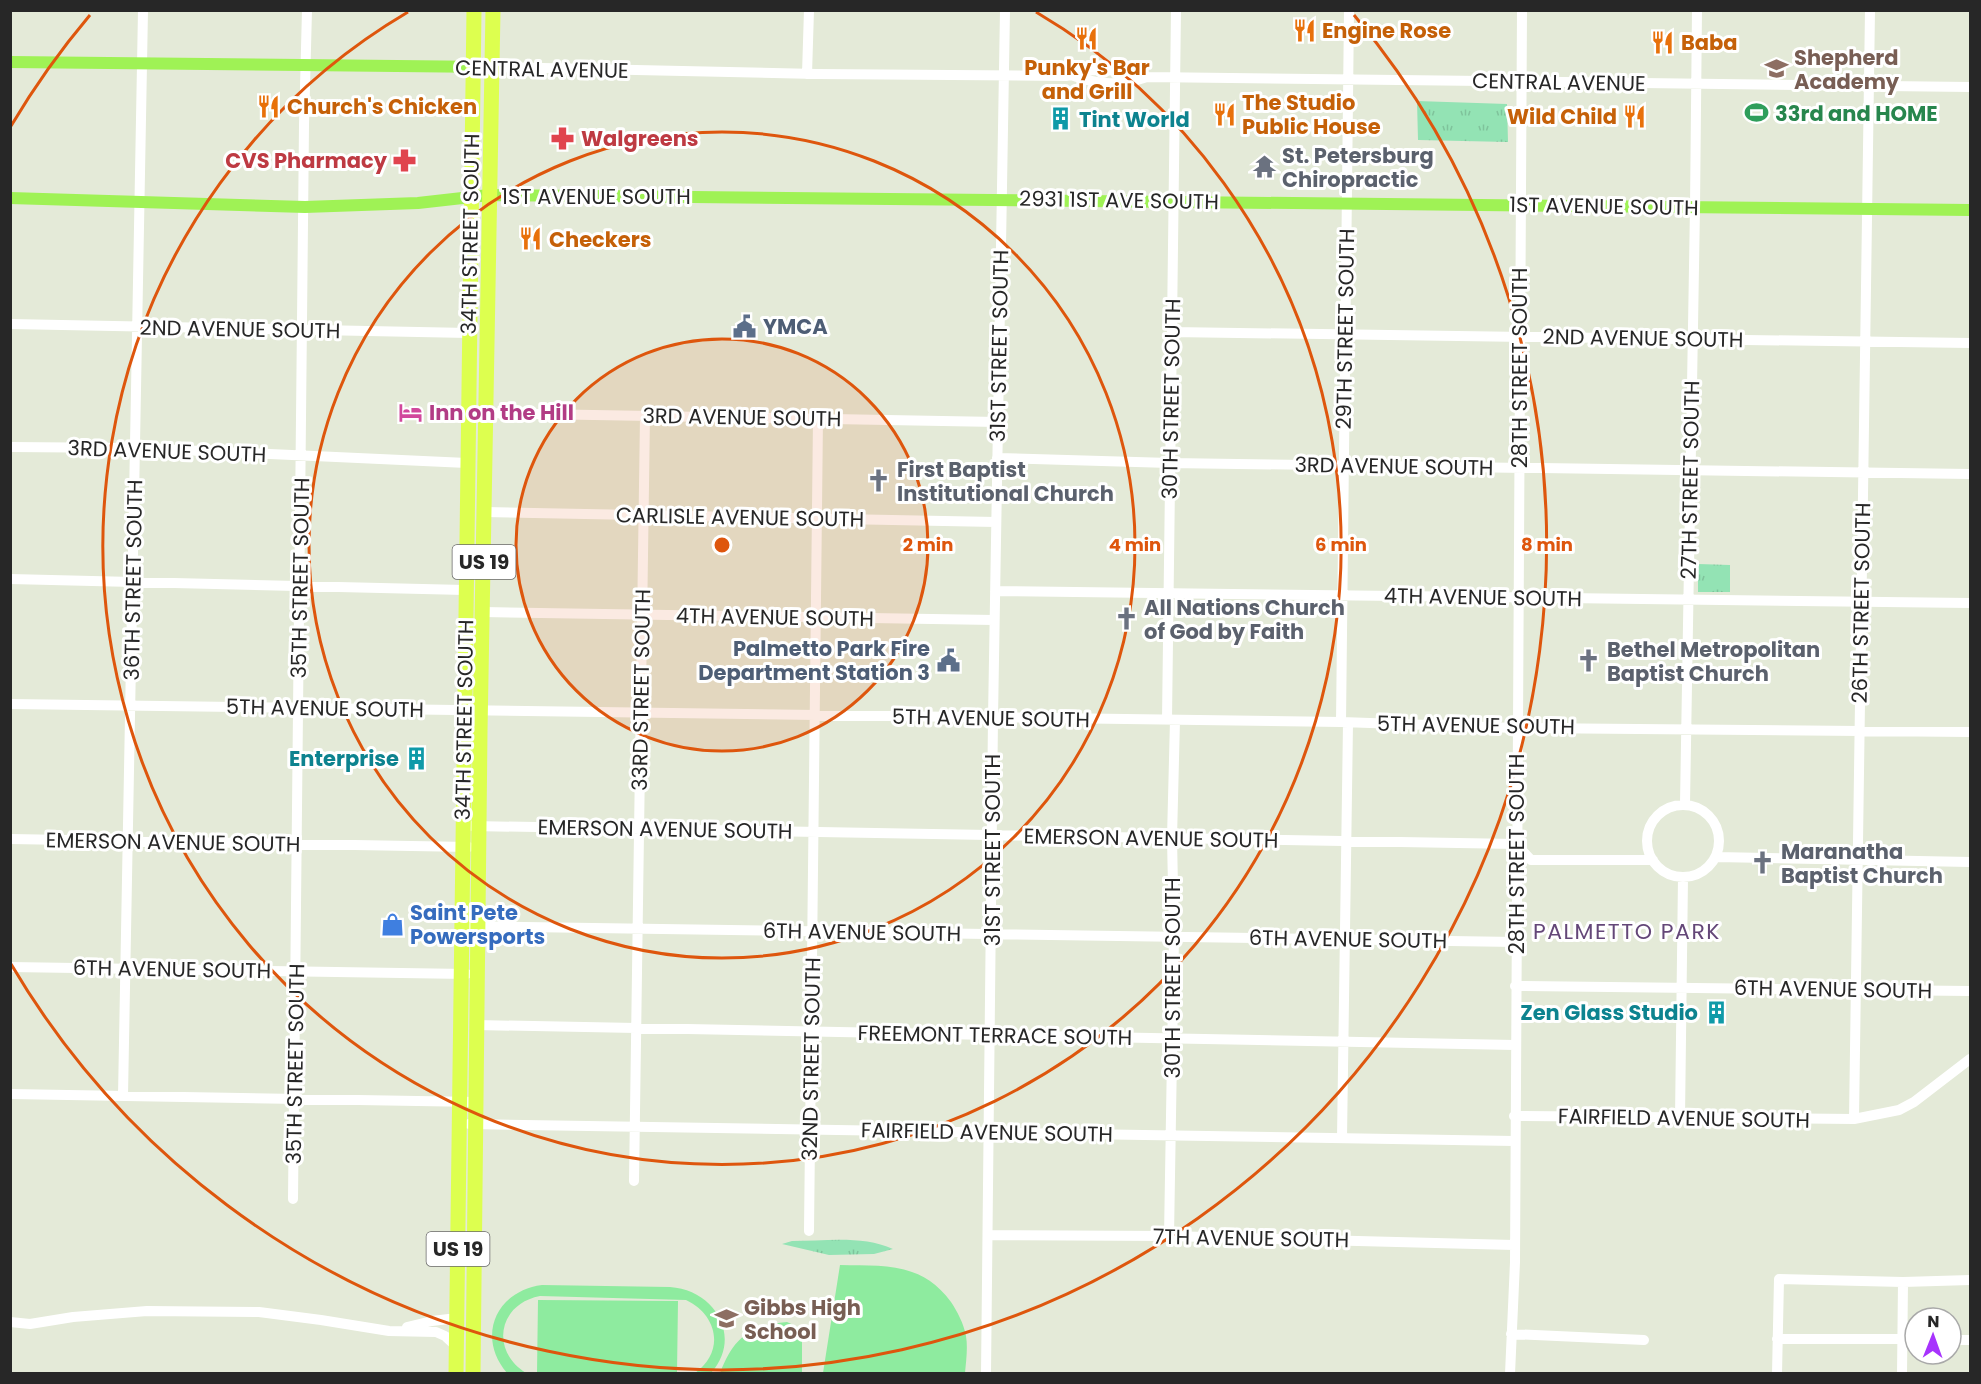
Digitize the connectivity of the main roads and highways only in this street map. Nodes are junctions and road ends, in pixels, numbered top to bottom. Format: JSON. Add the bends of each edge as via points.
{"nodes":[{"id":1,"x":474,"y":10,"type":"edge"},
{"id":2,"x":493,"y":10,"type":"edge"},
{"id":3,"x":10,"y":62,"type":"edge"},
{"id":4,"x":473,"y":67,"type":"junction"},
{"id":5,"x":492,"y":67,"type":"junction"},
{"id":6,"x":489,"y":195,"type":"junction"},
{"id":7,"x":471,"y":196,"type":"junction"},
{"id":8,"x":10,"y":198,"type":"edge"},
{"id":9,"x":1002,"y":199,"type":"joint"},
{"id":10,"x":1237,"y":202,"type":"joint"},
{"id":11,"x":1971,"y":210,"type":"edge"},
{"id":12,"x":470,"y":258,"type":"junction"},
{"id":13,"x":487,"y":306,"type":"junction"},
{"id":14,"x":469,"y":339,"type":"junction"},
{"id":15,"x":486,"y":413,"type":"junction"},
{"id":16,"x":467,"y":463,"type":"junction"},
{"id":17,"x":484,"y":533,"type":"junction"},
{"id":18,"x":457,"y":1318,"type":"junction"},
{"id":19,"x":473,"y":1355,"type":"junction"},
{"id":20,"x":456,"y":1374,"type":"edge"},
{"id":21,"x":473,"y":1374,"type":"edge"}],
"edges":[{"from":1,"to":4,"type":"highway","number":"US 19"},
{"from":2,"to":5,"type":"highway","number":"US 19"},
{"from":3,"to":4,"type":"main road","name":"CENTRAL AVENUE"},
{"from":4,"to":5,"type":"main road","name":"CENTRAL AVENUE"},
{"from":4,"to":7,"type":"highway","name":"34TH STREET SOUTH","number":"US 19"},
{"from":5,"to":6,"type":"highway","name":"34TH STREET SOUTH","number":"US 19"},
{"from":6,"to":7,"type":"main road","name":"1ST AVENUE SOUTH"},
{"from":6,"to":9,"type":"main road","name":"1ST AVENUE SOUTH"},
{"from":6,"to":13,"type":"highway","name":"34TH STREET SOUTH","number":"US 19"},
{"from":7,"to":8,"type":"main road","name":"1ST AVENUE SOUTH","via":[[418,203],[305,207]]},
{"from":7,"to":12,"type":"highway","name":"34TH STREET SOUTH","number":"US 19"},
{"from":9,"to":10,"type":"main road","name":"2931 1ST AVE SOUTH"},
{"from":10,"to":11,"type":"main road","name":"1ST AVENUE SOUTH"},
{"from":12,"to":13,"type":"highway","via":[[481,262],[480,300]]},
{"from":12,"to":14,"type":"highway","name":"34TH STREET SOUTH","number":"US 19"},
{"from":13,"to":15,"type":"highway","name":"34TH STREET SOUTH","number":"US 19"},
{"from":14,"to":15,"type":"highway","via":[[479,350],[478,401]]},
{"from":14,"to":16,"type":"highway","name":"34TH STREET SOUTH","number":"US 19"},
{"from":15,"to":17,"type":"highway","name":"34TH STREET SOUTH","number":"US 19"},
{"from":16,"to":17,"type":"highway","via":[[478,476],[477,522]]},
{"from":16,"to":18,"type":"highway","name":"34TH STREET SOUTH","number":"US 19"},
{"from":17,"to":19,"type":"highway","name":"34TH STREET SOUTH","number":"US 19"},
{"from":18,"to":19,"type":"highway"},
{"from":18,"to":20,"type":"highway","name":"34TH STREET SOUTH","number":"US 19"},
{"from":19,"to":21,"type":"highway","name":"34TH STREET SOUTH","number":"US 19"}]}
